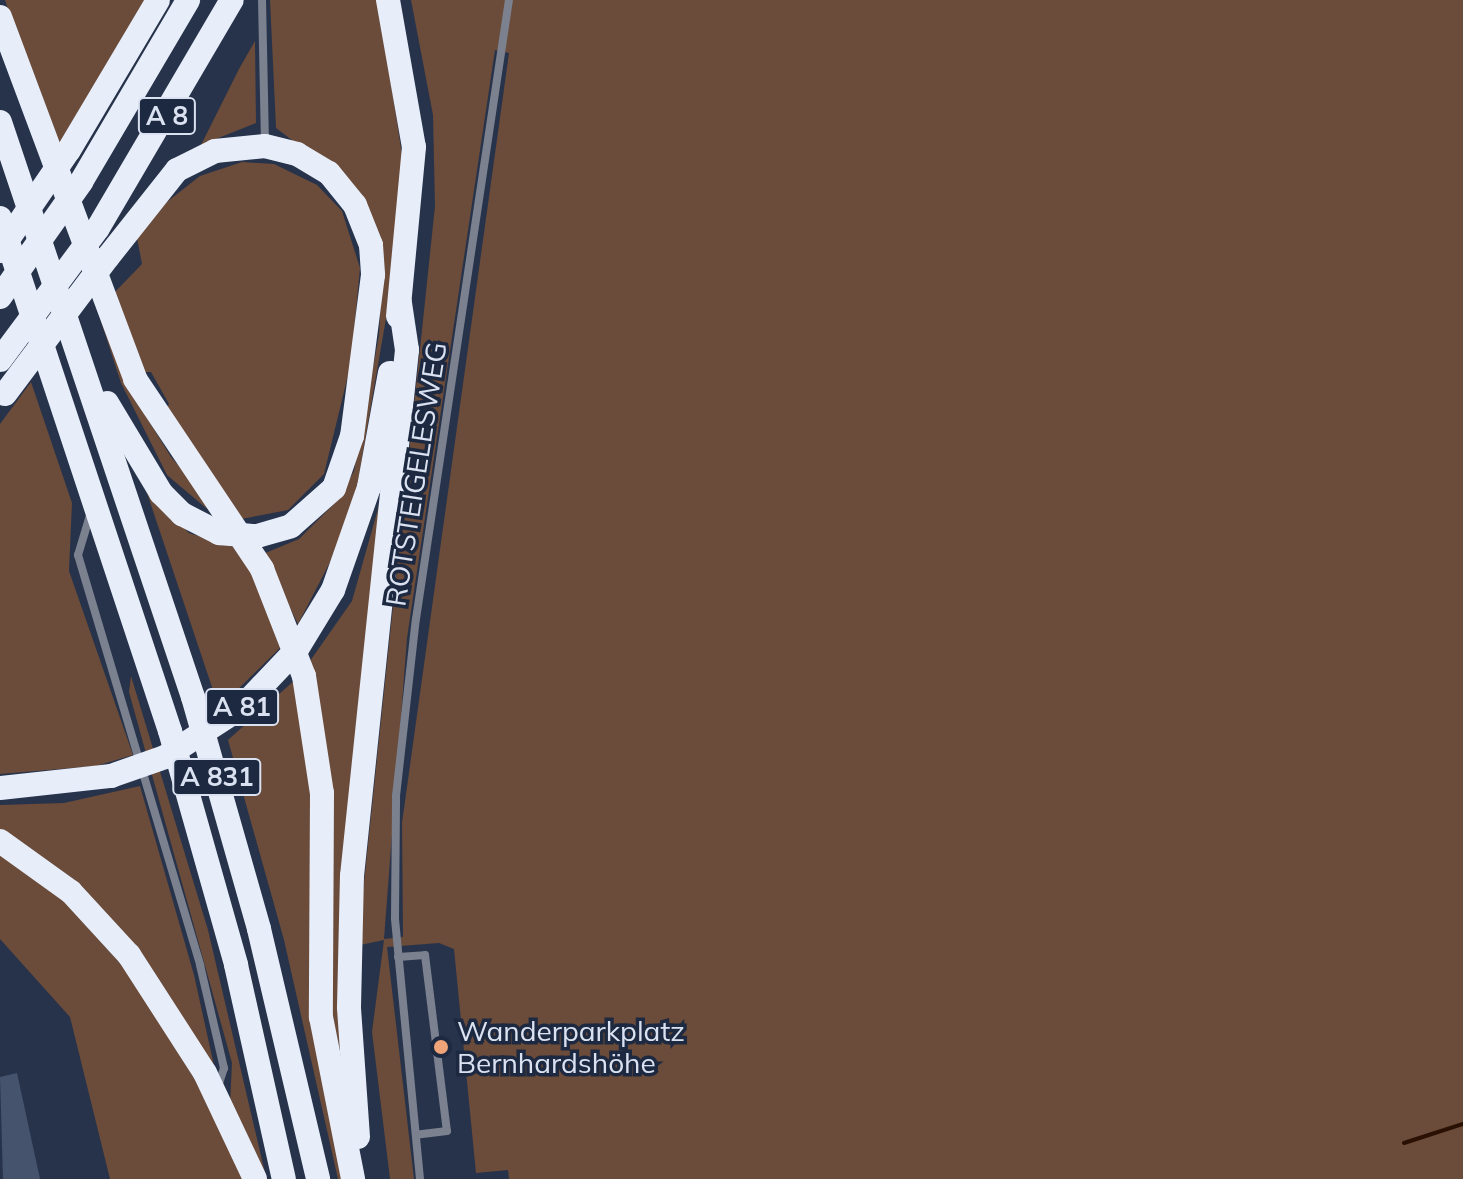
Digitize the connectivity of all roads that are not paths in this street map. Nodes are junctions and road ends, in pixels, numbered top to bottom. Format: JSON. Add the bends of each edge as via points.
{"nodes":[{"id":1,"x":158,"y":0,"type":"edge"},
{"id":2,"x":188,"y":0,"type":"edge"},
{"id":3,"x":232,"y":0,"type":"edge"},
{"id":4,"x":262,"y":0,"type":"edge"},
{"id":5,"x":388,"y":0,"type":"edge"},
{"id":6,"x":509,"y":0,"type":"edge"},
{"id":7,"x":0,"y":17,"type":"edge"},
{"id":8,"x":0,"y":122,"type":"edge"},
{"id":9,"x":265,"y":146,"type":"junction"},
{"id":10,"x":0,"y":218,"type":"edge"},
{"id":11,"x":0,"y":251,"type":"edge"},
{"id":12,"x":0,"y":297,"type":"edge"},
{"id":13,"x":400,"y":303,"type":"junction"},
{"id":14,"x":0,"y":360,"type":"edge"},
{"id":15,"x":91,"y":381,"type":"junction"},
{"id":16,"x":3,"y":397,"type":"edge"},
{"id":17,"x":95,"y":496,"type":"junction"},
{"id":18,"x":0,"y":788,"type":"edge"},
{"id":19,"x":0,"y":841,"type":"edge"},
{"id":20,"x":398,"y":957,"type":"junction"},
{"id":21,"x":216,"y":1093,"type":"junction"},
{"id":22,"x":416,"y":1135,"type":"junction"},
{"id":23,"x":255,"y":1179,"type":"edge"},
{"id":24,"x":284,"y":1179,"type":"edge"},
{"id":25,"x":318,"y":1179,"type":"edge"},
{"id":26,"x":353,"y":1179,"type":"edge"},
{"id":27,"x":364,"y":1179,"type":"edge"},
{"id":28,"x":420,"y":1179,"type":"edge"}],
"edges":[{"from":1,"to":11,"type":"highway","bridge":true,"via":[[69,150]]},
{"from":2,"to":12,"type":"highway","number":"A 8","bridge":true,"via":[[81,182]]},
{"from":3,"to":14,"type":"highway","number":"A 8","bridge":true,"via":[[98,228]]},
{"from":4,"to":9,"type":"lane"},
{"from":5,"to":13,"type":"highway","number":"A 81","via":[[414,147]]},
{"from":6,"to":20,"type":"lane","name":"ROTSTEIGELESWEG","via":[[403,711],[396,796]]},
{"from":7,"to":26,"type":"highway","via":[[131,370],[262,569],[304,676],[321,780],[321,1017]]},
{"from":8,"to":15,"type":"highway","number":"A 831"},
{"from":9,"to":15,"type":"highway","bridge":true,"via":[[297,154],[329,173],[355,205],[371,245],[371,315],[346,462],[326,498],[291,526],[231,536],[194,522],[161,493]]},
{"from":9,"to":16,"type":"highway","bridge":true,"via":[[215,151],[177,170]]},
{"from":10,"to":17,"type":"highway","number":"A 831"},
{"from":13,"to":18,"type":"highway","number":"A 81","bridge":true,"via":[[369,487],[333,590],[297,649],[242,707],[165,757],[111,776]]},
{"from":13,"to":27,"type":"highway","via":[[407,350],[350,908],[351,1068]]},
{"from":15,"to":25,"type":"highway","number":"A 831","via":[[228,816]]},
{"from":17,"to":21,"type":"lane","via":[[78,555],[200,965],[224,1068]]},
{"from":17,"to":24,"type":"highway","number":"A 831","via":[[210,871]]},
{"from":19,"to":21,"type":"highway","via":[[71,892],[115,937],[161,998]]},
{"from":20,"to":22,"type":"lane","name":"ROTSTEIGELESWEG"},
{"from":20,"to":22,"type":"lane","via":[[425,955],[447,1131]]},
{"from":21,"to":23,"type":"highway"},
{"from":22,"to":28,"type":"lane","name":"ROTSTEIGELESWEG"}]}
